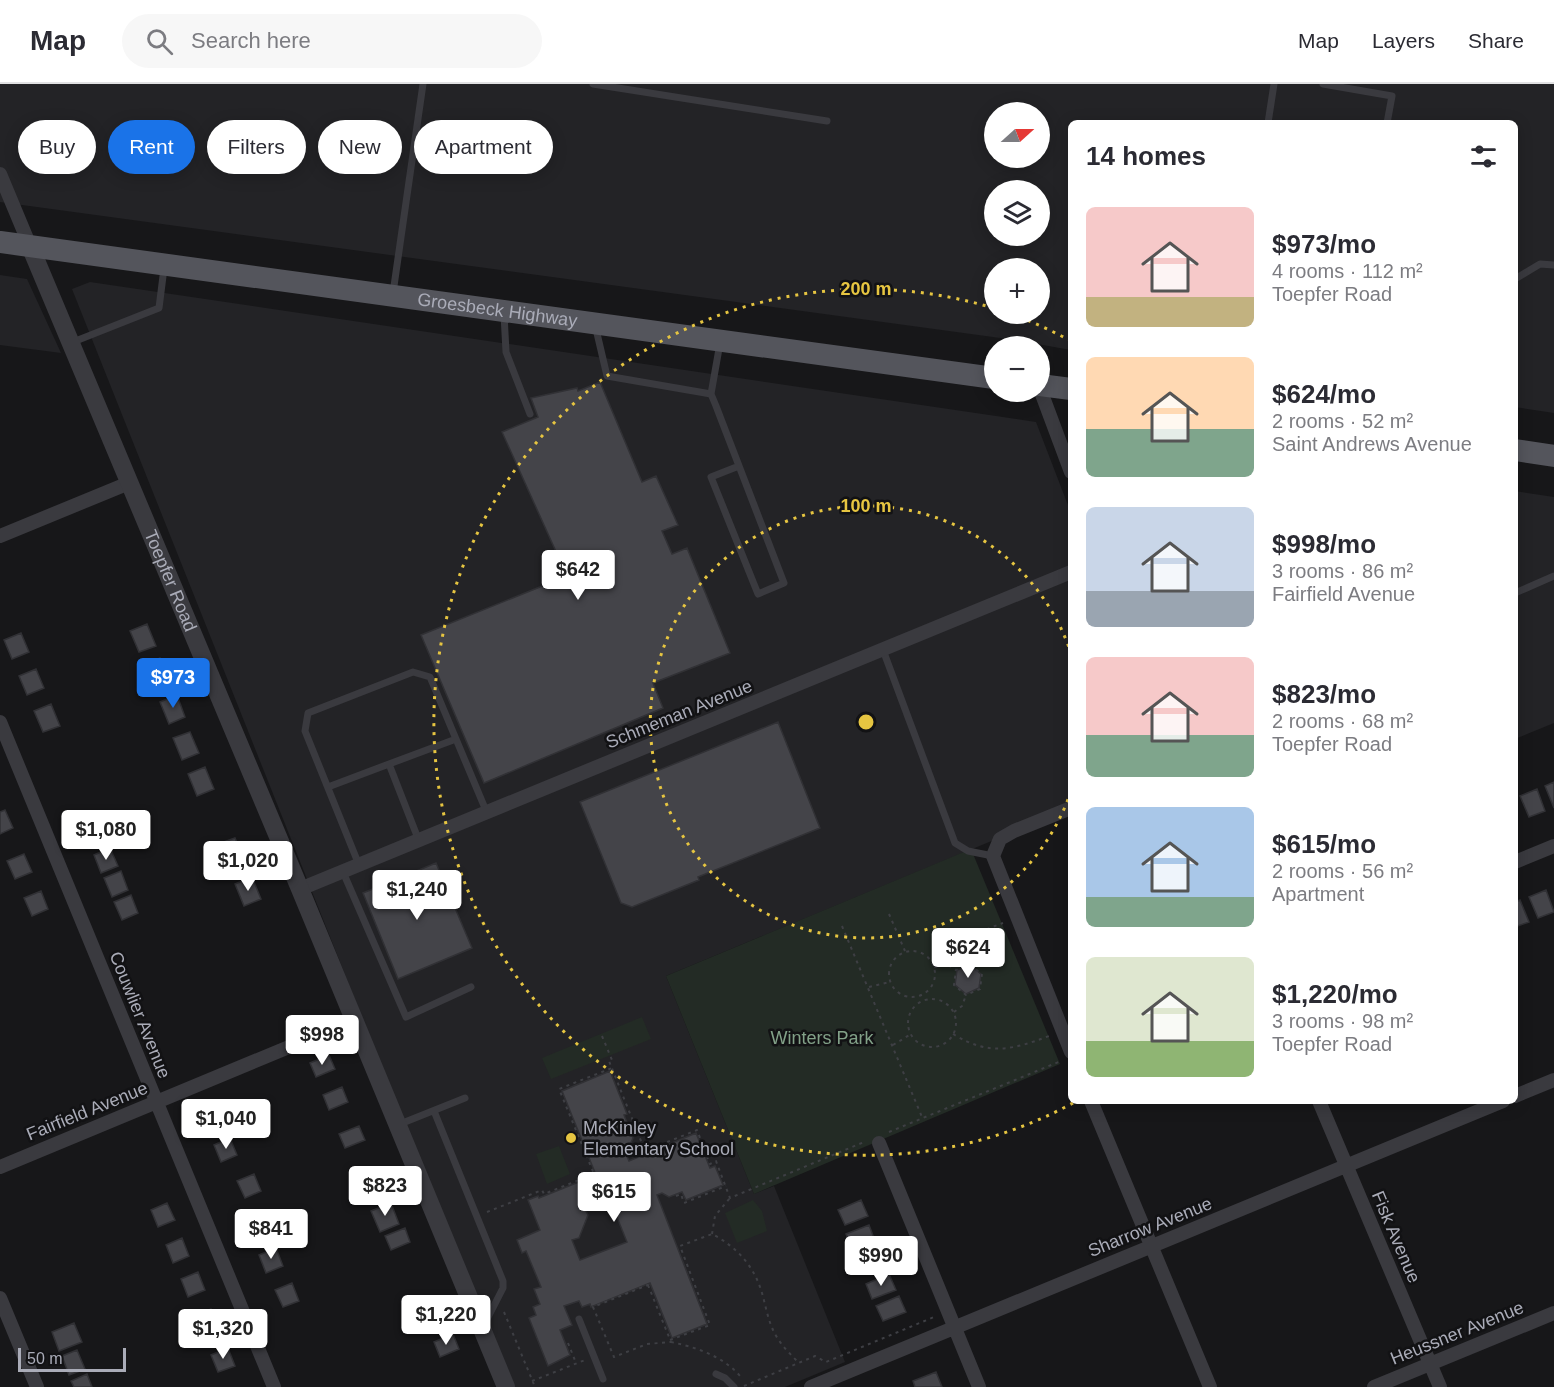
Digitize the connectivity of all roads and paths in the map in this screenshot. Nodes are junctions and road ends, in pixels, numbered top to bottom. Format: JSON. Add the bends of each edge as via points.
{"nodes":[{"id":1,"x":423,"y":84,"type":"edge"},
{"id":2,"x":593,"y":84,"type":"edge"},
{"id":3,"x":1274,"y":84,"type":"edge"},
{"id":4,"x":1323,"y":84,"type":"edge"},
{"id":5,"x":1268,"y":120,"type":"edge"},
{"id":6,"x":1388,"y":120,"type":"edge"},
{"id":7,"x":827,"y":121,"type":"dead end"},
{"id":8,"x":0,"y":174,"type":"edge"},
{"id":9,"x":0,"y":242,"type":"edge"},
{"id":10,"x":30,"y":246,"type":"junction"},
{"id":11,"x":165,"y":264,"type":"junction"},
{"id":12,"x":1554,"y":265,"type":"edge"},
{"id":13,"x":1518,"y":277,"type":"edge"},
{"id":14,"x":393,"y":296,"type":"junction"},
{"id":15,"x":504,"y":311,"type":"junction"},
{"id":16,"x":595,"y":324,"type":"junction"},
{"id":17,"x":720,"y":341,"type":"junction"},
{"id":18,"x":70,"y":343,"type":"junction"},
{"id":19,"x":984,"y":377,"type":"edge"},
{"id":20,"x":1050,"y":388,"type":"edge"},
{"id":21,"x":1068,"y":389,"type":"edge"},
{"id":22,"x":711,"y":394,"type":"junction"},
{"id":23,"x":1045,"y":402,"type":"edge"},
{"id":24,"x":530,"y":414,"type":"dead end"},
{"id":25,"x":1518,"y":450,"type":"edge"},
{"id":26,"x":1554,"y":456,"type":"edge"},
{"id":27,"x":1068,"y":464,"type":"edge"},
{"id":28,"x":739,"y":466,"type":"junction"},
{"id":29,"x":129,"y":483,"type":"junction"},
{"id":30,"x":0,"y":536,"type":"edge"},
{"id":31,"x":1068,"y":573,"type":"edge"},
{"id":32,"x":1554,"y":576,"type":"edge"},
{"id":33,"x":1518,"y":592,"type":"edge"},
{"id":34,"x":883,"y":650,"type":"junction"},
{"id":35,"x":0,"y":722,"type":"edge"},
{"id":36,"x":456,"y":739,"type":"junction"},
{"id":37,"x":389,"y":764,"type":"junction"},
{"id":38,"x":328,"y":787,"type":"junction"},
{"id":39,"x":1068,"y":809,"type":"edge"},
{"id":40,"x":487,"y":813,"type":"junction"},
{"id":41,"x":419,"y":841,"type":"junction"},
{"id":42,"x":1554,"y":846,"type":"edge"},
{"id":43,"x":993,"y":856,"type":"junction"},
{"id":44,"x":1518,"y":861,"type":"edge"},
{"id":45,"x":359,"y":865,"type":"junction"},
{"id":46,"x":343,"y":872,"type":"junction"},
{"id":47,"x":300,"y":889,"type":"junction"},
{"id":48,"x":889,"y":914,"type":"dead end"},
{"id":49,"x":1004,"y":923,"type":"dead end"},
{"id":50,"x":843,"y":926,"type":"dead end"},
{"id":51,"x":905,"y":951,"type":"junction"},
{"id":52,"x":968,"y":966,"type":"junction"},
{"id":53,"x":934,"y":967,"type":"junction"},
{"id":54,"x":956,"y":970,"type":"junction"},
{"id":55,"x":890,"y":982,"type":"junction"},
{"id":56,"x":471,"y":987,"type":"dead end"},
{"id":57,"x":868,"y":987,"type":"junction"},
{"id":58,"x":966,"y":995,"type":"junction"},
{"id":59,"x":921,"y":996,"type":"junction"},
{"id":60,"x":922,"y":1000,"type":"junction"},
{"id":61,"x":954,"y":1012,"type":"junction"},
{"id":62,"x":354,"y":1020,"type":"junction"},
{"id":63,"x":911,"y":1034,"type":"junction"},
{"id":64,"x":953,"y":1034,"type":"junction"},
{"id":65,"x":602,"y":1036,"type":"dead end"},
{"id":66,"x":1051,"y":1036,"type":"dead end"},
{"id":67,"x":892,"y":1046,"type":"junction"},
{"id":68,"x":1068,"y":1052,"type":"edge"},
{"id":69,"x":612,"y":1068,"type":"junction"},
{"id":70,"x":1554,"y":1080,"type":"edge"},
{"id":71,"x":1518,"y":1095,"type":"edge"},
{"id":72,"x":465,"y":1098,"type":"dead end"},
{"id":73,"x":156,"y":1102,"type":"junction"},
{"id":74,"x":1092,"y":1104,"type":"edge"},
{"id":75,"x":1320,"y":1104,"type":"edge"},
{"id":76,"x":1496,"y":1104,"type":"edge"},
{"id":77,"x":434,"y":1111,"type":"junction"},
{"id":78,"x":922,"y":1118,"type":"junction"},
{"id":79,"x":398,"y":1125,"type":"junction"},
{"id":80,"x":876,"y":1140,"type":"junction"},
{"id":81,"x":1346,"y":1166,"type":"junction"},
{"id":82,"x":0,"y":1167,"type":"edge"},
{"id":83,"x":726,"y":1186,"type":"junction"},
{"id":84,"x":676,"y":1196,"type":"dead end"},
{"id":85,"x":730,"y":1198,"type":"junction"},
{"id":86,"x":487,"y":1212,"type":"dead end"},
{"id":87,"x":712,"y":1234,"type":"junction"},
{"id":88,"x":1152,"y":1246,"type":"junction"},
{"id":89,"x":0,"y":1298,"type":"edge"},
{"id":90,"x":1554,"y":1313,"type":"edge"},
{"id":91,"x":933,"y":1317,"type":"dead end"},
{"id":92,"x":579,"y":1319,"type":"dead end"},
{"id":93,"x":954,"y":1328,"type":"junction"},
{"id":94,"x":482,"y":1329,"type":"junction"},
{"id":95,"x":670,"y":1341,"type":"junction"},
{"id":96,"x":568,"y":1343,"type":"dead end"},
{"id":97,"x":611,"y":1350,"type":"junction"},
{"id":98,"x":594,"y":1356,"type":"junction"},
{"id":99,"x":576,"y":1363,"type":"junction"},
{"id":100,"x":799,"y":1363,"type":"junction"},
{"id":101,"x":1430,"y":1364,"type":"junction"},
{"id":102,"x":716,"y":1374,"type":"dead end"},
{"id":103,"x":603,"y":1379,"type":"dead end"},
{"id":104,"x":532,"y":1381,"type":"dead end"},
{"id":105,"x":743,"y":1386,"type":"edge"},
{"id":106,"x":37,"y":1387,"type":"edge"},
{"id":107,"x":274,"y":1387,"type":"edge"},
{"id":108,"x":506,"y":1387,"type":"edge"},
{"id":109,"x":734,"y":1387,"type":"edge"},
{"id":110,"x":811,"y":1387,"type":"edge"},
{"id":111,"x":979,"y":1387,"type":"edge"},
{"id":112,"x":1210,"y":1387,"type":"edge"},
{"id":113,"x":1374,"y":1387,"type":"edge"},
{"id":114,"x":1440,"y":1387,"type":"edge"}],
"edges":[{"from":1,"to":14,"type":"lane"},
{"from":2,"to":7,"type":"lane"},
{"from":3,"to":5,"type":"lane"},
{"from":4,"to":6,"type":"lane","via":[[1392,96]]},
{"from":8,"to":10,"type":"street","name":"Toepfer Road"},
{"from":9,"to":10,"type":"main road","name":"Groesbeck Highway"},
{"from":10,"to":11,"type":"main road","name":"Groesbeck Highway"},
{"from":10,"to":18,"type":"street","name":"Toepfer Road"},
{"from":11,"to":14,"type":"main road","name":"Groesbeck Highway"},
{"from":11,"to":18,"type":"lane","via":[[159,308]]},
{"from":12,"to":13,"type":"lane","via":[[1540,264]]},
{"from":14,"to":15,"type":"main road","name":"Groesbeck Highway"},
{"from":15,"to":16,"type":"main road","name":"Groesbeck Highway"},
{"from":15,"to":24,"type":"lane","via":[[506,352]]},
{"from":16,"to":17,"type":"main road","name":"Groesbeck Highway"},
{"from":16,"to":22,"type":"lane","via":[[607,376]]},
{"from":17,"to":19,"type":"main road","name":"Groesbeck Highway"},
{"from":17,"to":22,"type":"lane"},
{"from":18,"to":29,"type":"street","name":"Toepfer Road"},
{"from":20,"to":21,"type":"main road"},
{"from":22,"to":28,"type":"lane"},
{"from":23,"to":27,"type":"street"},
{"from":25,"to":26,"type":"main road"},
{"from":28,"to":28,"type":"lane","via":[[784,583],[758,594],[711,477]]},
{"from":29,"to":30,"type":"street"},
{"from":29,"to":47,"type":"street","name":"Toepfer Road"},
{"from":31,"to":34,"type":"street","name":"Schmeman Avenue"},
{"from":32,"to":33,"type":"lane"},
{"from":34,"to":40,"type":"street","name":"Schmeman Avenue"},
{"from":34,"to":43,"type":"lane","via":[[955,843],[968,851]]},
{"from":35,"to":73,"type":"street","name":"Couwlier Avenue"},
{"from":36,"to":37,"type":"lane"},
{"from":36,"to":38,"type":"lane","via":[[430,677],[413,672],[308,713],[305,731]]},
{"from":36,"to":40,"type":"lane"},
{"from":37,"to":38,"type":"lane"},
{"from":37,"to":41,"type":"lane"},
{"from":38,"to":45,"type":"lane"},
{"from":39,"to":43,"type":"street","via":[[1000,839]]},
{"from":40,"to":41,"type":"street","name":"Schmeman Avenue"},
{"from":41,"to":45,"type":"street","name":"Schmeman Avenue"},
{"from":42,"to":44,"type":"street"},
{"from":43,"to":68,"type":"street"},
{"from":45,"to":46,"type":"street","name":"Schmeman Avenue"},
{"from":46,"to":47,"type":"street","name":"Schmeman Avenue"},
{"from":46,"to":56,"type":"lane","via":[[406,1017]]},
{"from":47,"to":62,"type":"street","name":"Toepfer Road"},
{"from":48,"to":51,"type":"path"},
{"from":49,"to":52,"type":"path","via":[[975,937],[968,948]]},
{"from":50,"to":57,"type":"path"},
{"from":51,"to":53,"type":"path","via":[[923,953]]},
{"from":51,"to":55,"type":"path","via":[[893,959],[888,974]]},
{"from":52,"to":54,"type":"path"},
{"from":52,"to":58,"type":"path","via":[[982,974],[980,989]]},
{"from":53,"to":54,"type":"path","via":[[948,965]]},
{"from":53,"to":59,"type":"path","via":[[932,986]]},
{"from":54,"to":58,"type":"path","via":[[954,985]]},
{"from":55,"to":57,"type":"path"},
{"from":55,"to":59,"type":"path","via":[[893,989],[906,997]]},
{"from":57,"to":67,"type":"path"},
{"from":58,"to":61,"type":"path","via":[[962,1006]]},
{"from":59,"to":60,"type":"path"},
{"from":60,"to":61,"type":"path","via":[[937,999]]},
{"from":60,"to":63,"type":"path","via":[[908,1017]]},
{"from":61,"to":64,"type":"path"},
{"from":62,"to":73,"type":"street","name":"Fairfield Avenue"},
{"from":62,"to":79,"type":"street","name":"Toepfer Road"},
{"from":63,"to":64,"type":"path","via":[[929,1047],[945,1043]]},
{"from":63,"to":67,"type":"path"},
{"from":64,"to":66,"type":"path","via":[[974,1045],[1000,1050]]},
{"from":65,"to":69,"type":"path"},
{"from":67,"to":78,"type":"path"},
{"from":68,"to":78,"type":"path"},
{"from":69,"to":83,"type":"path","via":[[645,1151],[697,1130],[710,1164],[717,1161]]},
{"from":69,"to":86,"type":"path","via":[[560,1089],[594,1174]]},
{"from":70,"to":71,"type":"street"},
{"from":72,"to":77,"type":"lane"},
{"from":73,"to":82,"type":"street","name":"Fairfield Avenue"},
{"from":73,"to":107,"type":"street","name":"Couwlier Avenue"},
{"from":74,"to":88,"type":"street"},
{"from":75,"to":81,"type":"street","name":"Fisk Avenue"},
{"from":76,"to":81,"type":"street","name":"Sharrow Avenue"},
{"from":77,"to":79,"type":"lane"},
{"from":77,"to":94,"type":"lane","via":[[503,1281]]},
{"from":78,"to":80,"type":"path"},
{"from":79,"to":94,"type":"street","name":"Toepfer Road"},
{"from":80,"to":85,"type":"path"},
{"from":80,"to":93,"type":"street"},
{"from":81,"to":88,"type":"street","name":"Sharrow Avenue"},
{"from":81,"to":101,"type":"street","name":"Fisk Avenue"},
{"from":83,"to":84,"type":"path","via":[[684,1203],[681,1194]]},
{"from":83,"to":85,"type":"path"},
{"from":85,"to":87,"type":"path","via":[[715,1216]]},
{"from":87,"to":95,"type":"path","via":[[680,1246],[710,1324]]},
{"from":87,"to":100,"type":"path","via":[[747,1262],[759,1283],[776,1335]]},
{"from":88,"to":93,"type":"street","name":"Sharrow Avenue"},
{"from":88,"to":112,"type":"street"},
{"from":89,"to":106,"type":"street"},
{"from":90,"to":101,"type":"street","name":"Heussner Avenue"},
{"from":91,"to":100,"type":"path","via":[[826,1362],[815,1356]]},
{"from":92,"to":98,"type":"lane"},
{"from":93,"to":110,"type":"street","name":"Sharrow Avenue"},
{"from":93,"to":111,"type":"street"},
{"from":94,"to":108,"type":"street","name":"Toepfer Road"},
{"from":95,"to":97,"type":"path","via":[[647,1344],[614,1357]]},
{"from":95,"to":97,"type":"path","via":[[648,1285],[593,1307]]},
{"from":95,"to":105,"type":"path","via":[[720,1359],[738,1374]]},
{"from":96,"to":99,"type":"path"},
{"from":97,"to":98,"type":"path"},
{"from":98,"to":99,"type":"path"},
{"from":98,"to":103,"type":"lane"},
{"from":99,"to":104,"type":"path"},
{"from":100,"to":105,"type":"path"},
{"from":101,"to":113,"type":"street","name":"Heussner Avenue"},
{"from":101,"to":114,"type":"street","name":"Fisk Avenue"},
{"from":102,"to":109,"type":"lane"}]}
